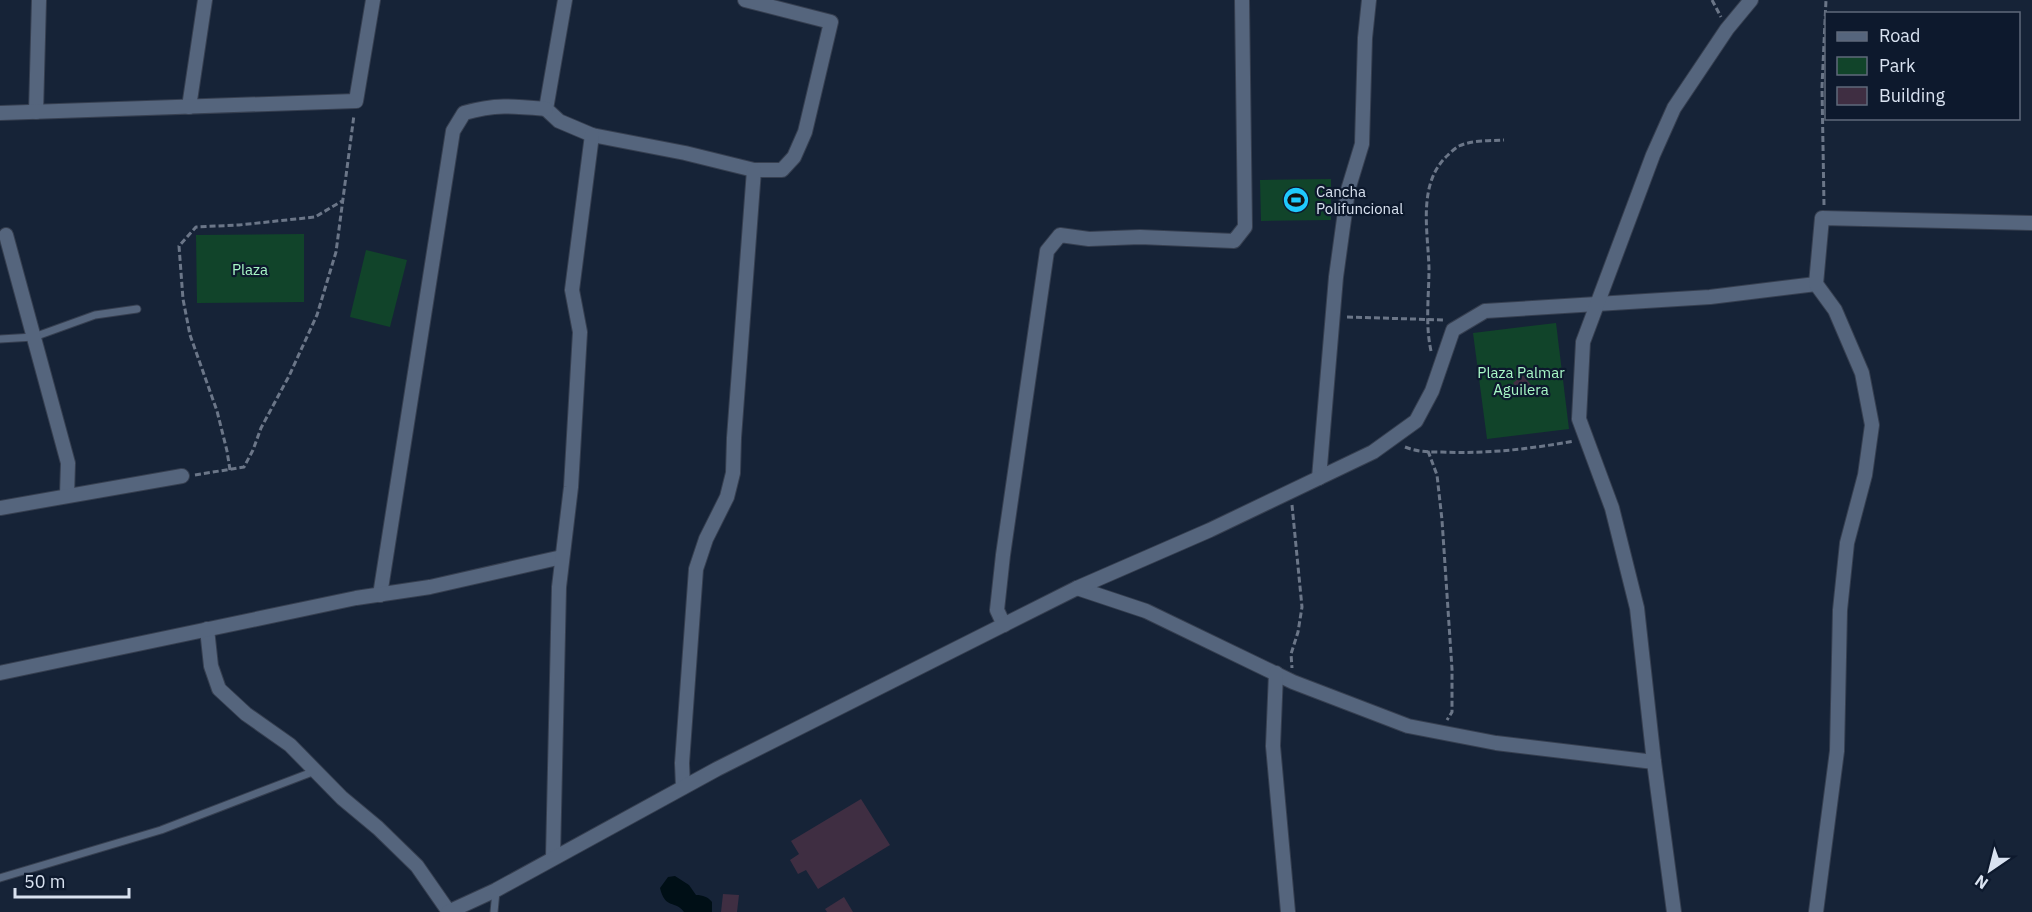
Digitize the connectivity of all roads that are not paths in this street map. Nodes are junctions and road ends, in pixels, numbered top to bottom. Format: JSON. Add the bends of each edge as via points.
{"nodes":[{"id":1,"x":39,"y":0,"type":"edge"},
{"id":2,"x":205,"y":0,"type":"edge"},
{"id":3,"x":373,"y":0,"type":"edge"},
{"id":4,"x":565,"y":0,"type":"edge"},
{"id":5,"x":745,"y":0,"type":"edge"},
{"id":6,"x":1242,"y":0,"type":"edge"},
{"id":7,"x":1369,"y":0,"type":"edge"},
{"id":8,"x":1751,"y":0,"type":"edge"},
{"id":9,"x":189,"y":107,"type":"junction"},
{"id":10,"x":546,"y":109,"type":"junction"},
{"id":11,"x":36,"y":112,"type":"junction"},
{"id":12,"x":0,"y":113,"type":"edge"},
{"id":13,"x":592,"y":135,"type":"junction"},
{"id":14,"x":754,"y":170,"type":"junction"},
{"id":15,"x":2032,"y":224,"type":"edge"},
{"id":16,"x":6,"y":235,"type":"dead end"},
{"id":17,"x":1816,"y":284,"type":"junction"},
{"id":18,"x":1597,"y":304,"type":"junction"},
{"id":19,"x":137,"y":309,"type":"dead end"},
{"id":20,"x":34,"y":337,"type":"junction"},
{"id":21,"x":0,"y":339,"type":"edge"},
{"id":22,"x":182,"y":476,"type":"road end"},
{"id":23,"x":1319,"y":478,"type":"junction"},
{"id":24,"x":67,"y":495,"type":"junction"},
{"id":25,"x":0,"y":508,"type":"edge"},
{"id":26,"x":562,"y":557,"type":"junction"},
{"id":27,"x":1077,"y":588,"type":"junction"},
{"id":28,"x":380,"y":595,"type":"junction"},
{"id":29,"x":1004,"y":625,"type":"junction"},
{"id":30,"x":207,"y":629,"type":"junction"},
{"id":31,"x":0,"y":673,"type":"edge"},
{"id":32,"x":1276,"y":673,"type":"junction"},
{"id":33,"x":1654,"y":762,"type":"junction"},
{"id":34,"x":315,"y":771,"type":"junction"},
{"id":35,"x":683,"y":787,"type":"junction"},
{"id":36,"x":553,"y":858,"type":"junction"},
{"id":37,"x":0,"y":878,"type":"edge"},
{"id":38,"x":496,"y":890,"type":"junction"},
{"id":39,"x":448,"y":912,"type":"edge"},
{"id":40,"x":494,"y":912,"type":"edge"},
{"id":41,"x":1288,"y":912,"type":"edge"},
{"id":42,"x":1674,"y":912,"type":"edge"},
{"id":43,"x":1816,"y":912,"type":"edge"}],
"edges":[{"from":1,"to":11,"type":"street"},
{"from":2,"to":9,"type":"street"},
{"from":3,"to":9,"type":"street","via":[[356,101]]},
{"from":4,"to":10,"type":"street"},
{"from":5,"to":14,"type":"street","via":[[831,22],[805,132],[794,157],[782,170]]},
{"from":6,"to":29,"type":"street","via":[[1245,227],[1234,241],[1060,235],[1047,251],[1003,555],[997,610]]},
{"from":7,"to":23,"type":"street","via":[[1362,144],[1348,190],[1336,277]]},
{"from":8,"to":18,"type":"street","via":[[1674,108]]},
{"from":9,"to":11,"type":"street"},
{"from":10,"to":13,"type":"street","via":[[559,121]]},
{"from":10,"to":28,"type":"street","via":[[486,107],[464,113],[453,131]]},
{"from":11,"to":12,"type":"street"},
{"from":13,"to":14,"type":"street"},
{"from":13,"to":26,"type":"street","via":[[572,290],[580,332],[572,477]]},
{"from":14,"to":35,"type":"street","via":[[734,473],[696,569]]},
{"from":15,"to":17,"type":"street","via":[[1822,218]]},
{"from":16,"to":20,"type":"street"},
{"from":17,"to":18,"type":"street","via":[[1710,297]]},
{"from":17,"to":43,"type":"street","via":[[1835,310],[1862,373],[1872,425],[1865,475],[1847,543],[1840,610],[1837,751]]},
{"from":18,"to":23,"type":"street","via":[[1485,311],[1453,330],[1432,391],[1416,421],[1373,452]]},
{"from":18,"to":33,"type":"street","via":[[1582,342],[1579,419],[1611,508],[1637,608]]},
{"from":19,"to":20,"type":"lane","via":[[95,315]]},
{"from":20,"to":21,"type":"lane"},
{"from":20,"to":24,"type":"street","via":[[68,463]]},
{"from":22,"to":24,"type":"street"},
{"from":23,"to":27,"type":"street"},
{"from":24,"to":25,"type":"street"},
{"from":26,"to":28,"type":"street"},
{"from":26,"to":36,"type":"street","via":[[556,645]]},
{"from":27,"to":29,"type":"street"},
{"from":27,"to":32,"type":"street","via":[[1146,611]]},
{"from":28,"to":30,"type":"street"},
{"from":29,"to":35,"type":"street"},
{"from":30,"to":31,"type":"street"},
{"from":30,"to":34,"type":"street","via":[[219,689],[290,745]]},
{"from":32,"to":33,"type":"street","via":[[1408,726],[1496,743]]},
{"from":32,"to":41,"type":"street","via":[[1273,746]]},
{"from":33,"to":42,"type":"street"},
{"from":34,"to":37,"type":"lane","via":[[161,830]]},
{"from":34,"to":39,"type":"street","via":[[417,866]]},
{"from":35,"to":36,"type":"street"},
{"from":36,"to":38,"type":"street"},
{"from":38,"to":39,"type":"street"},
{"from":38,"to":40,"type":"lane"}]}
